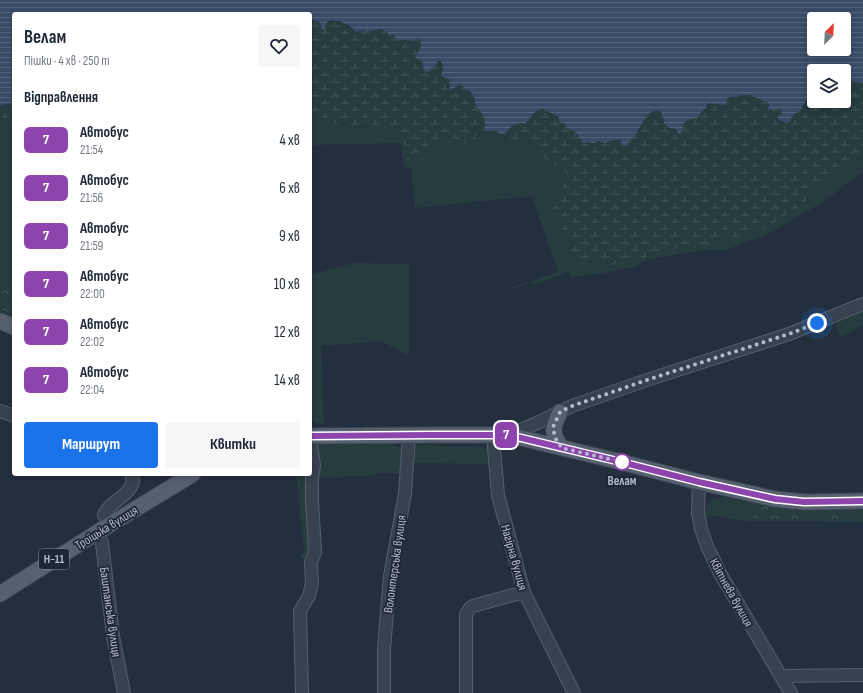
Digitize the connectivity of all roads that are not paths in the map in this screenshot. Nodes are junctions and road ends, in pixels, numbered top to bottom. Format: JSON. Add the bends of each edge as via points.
{"nodes":[{"id":1,"x":863,"y":304,"type":"edge"},
{"id":2,"x":0,"y":322,"type":"edge"},
{"id":3,"x":12,"y":326,"type":"edge"},
{"id":4,"x":0,"y":412,"type":"edge"},
{"id":5,"x":560,"y":412,"type":"junction"},
{"id":6,"x":12,"y":415,"type":"edge"},
{"id":7,"x":409,"y":435,"type":"junction"},
{"id":8,"x":493,"y":435,"type":"junction"},
{"id":9,"x":509,"y":435,"type":"junction"},
{"id":10,"x":312,"y":436,"type":"edge"},
{"id":11,"x":562,"y":448,"type":"junction"},
{"id":12,"x":312,"y":452,"type":"edge"},
{"id":13,"x":132,"y":476,"type":"edge"},
{"id":14,"x":190,"y":476,"type":"edge"},
{"id":15,"x":699,"y":482,"type":"junction"},
{"id":16,"x":863,"y":501,"type":"edge"},
{"id":17,"x":103,"y":529,"type":"junction"},
{"id":18,"x":524,"y":592,"type":"junction"},
{"id":19,"x":0,"y":594,"type":"edge"},
{"id":20,"x":863,"y":675,"type":"edge"},
{"id":21,"x":781,"y":676,"type":"junction"},
{"id":22,"x":124,"y":693,"type":"edge"},
{"id":23,"x":302,"y":693,"type":"edge"},
{"id":24,"x":384,"y":693,"type":"edge"},
{"id":25,"x":466,"y":693,"type":"edge"},
{"id":26,"x":574,"y":693,"type":"edge"},
{"id":27,"x":791,"y":693,"type":"edge"}],
"edges":[{"from":1,"to":5,"type":"street","via":[[789,334],[647,380]]},
{"from":2,"to":3,"type":"main road"},
{"from":4,"to":6,"type":"street"},
{"from":5,"to":9,"type":"street"},
{"from":5,"to":11,"type":"main road","via":[[553,427],[555,438]]},
{"from":7,"to":8,"type":"main road"},
{"from":7,"to":10,"type":"main road"},
{"from":7,"to":24,"type":"street","name":"Волонтерська вулиця","via":[[405,494],[390,576],[384,649]]},
{"from":8,"to":9,"type":"main road"},
{"from":8,"to":18,"type":"street","name":"Нагірна вулиця","via":[[498,495]]},
{"from":9,"to":11,"type":"main road"},
{"from":11,"to":15,"type":"main road"},
{"from":12,"to":23,"type":"street","via":[[315,552],[311,561],[312,583],[309,596],[300,611]]},
{"from":13,"to":17,"type":"street","name":"Баштанська вулиця","via":[[133,484],[128,492],[106,508]]},
{"from":14,"to":17,"type":"main road","name":"Троїцька вулиця","number":"Н-11"},
{"from":15,"to":16,"type":"main road","via":[[775,499],[804,502]]},
{"from":15,"to":21,"type":"street","name":"Квітнева вулиця","via":[[698,513],[707,546],[721,575]]},
{"from":17,"to":19,"type":"main road","name":"Троїцька вулиця","number":"Н-11"},
{"from":17,"to":22,"type":"street","name":"Баштанська вулиця","via":[[102,543],[113,636]]},
{"from":18,"to":25,"type":"street","via":[[473,606],[468,611]]},
{"from":18,"to":26,"type":"street","name":"Нагірна вулиця"},
{"from":20,"to":21,"type":"street"},
{"from":21,"to":27,"type":"street","name":"Квітнева вулиця"}]}
